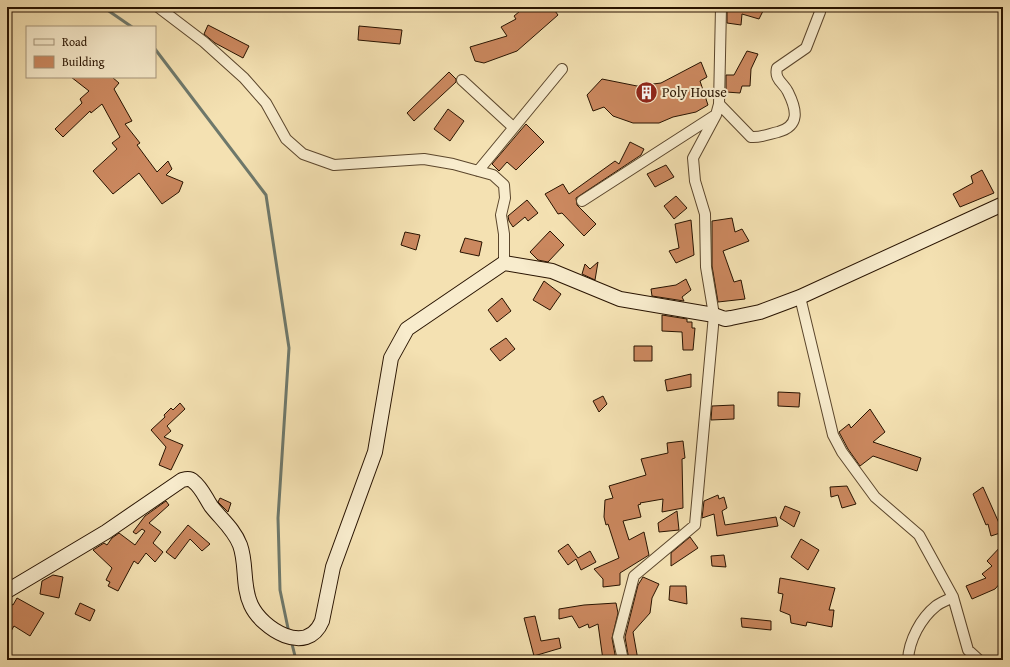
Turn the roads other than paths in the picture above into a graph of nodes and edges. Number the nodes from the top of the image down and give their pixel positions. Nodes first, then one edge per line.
1 (158, 7) edge
2 (721, 7) edge
3 (820, 12) dead end
4 (562, 69) dead end
5 (462, 80) dead end
6 (719, 104) junction
7 (716, 115) junction
8 (513, 127) junction
9 (478, 171) junction
10 (582, 201) dead end
11 (1003, 204) edge
12 (504, 263) junction
13 (800, 297) junction
14 (714, 315) junction
15 (7, 591) edge
16 (953, 597) junction
17 (623, 660) edge
18 (908, 660) edge
19 (979, 660) edge

1 - 9 street
2 - 6 street
3 - 6 street
4 - 8 street
5 - 8 street
6 - 7 street
7 - 10 street
7 - 14 street
8 - 9 street
9 - 12 street
11 - 13 street
12 - 14 street
12 - 15 street
13 - 14 street
13 - 16 street
14 - 17 street
16 - 18 street
16 - 19 street

